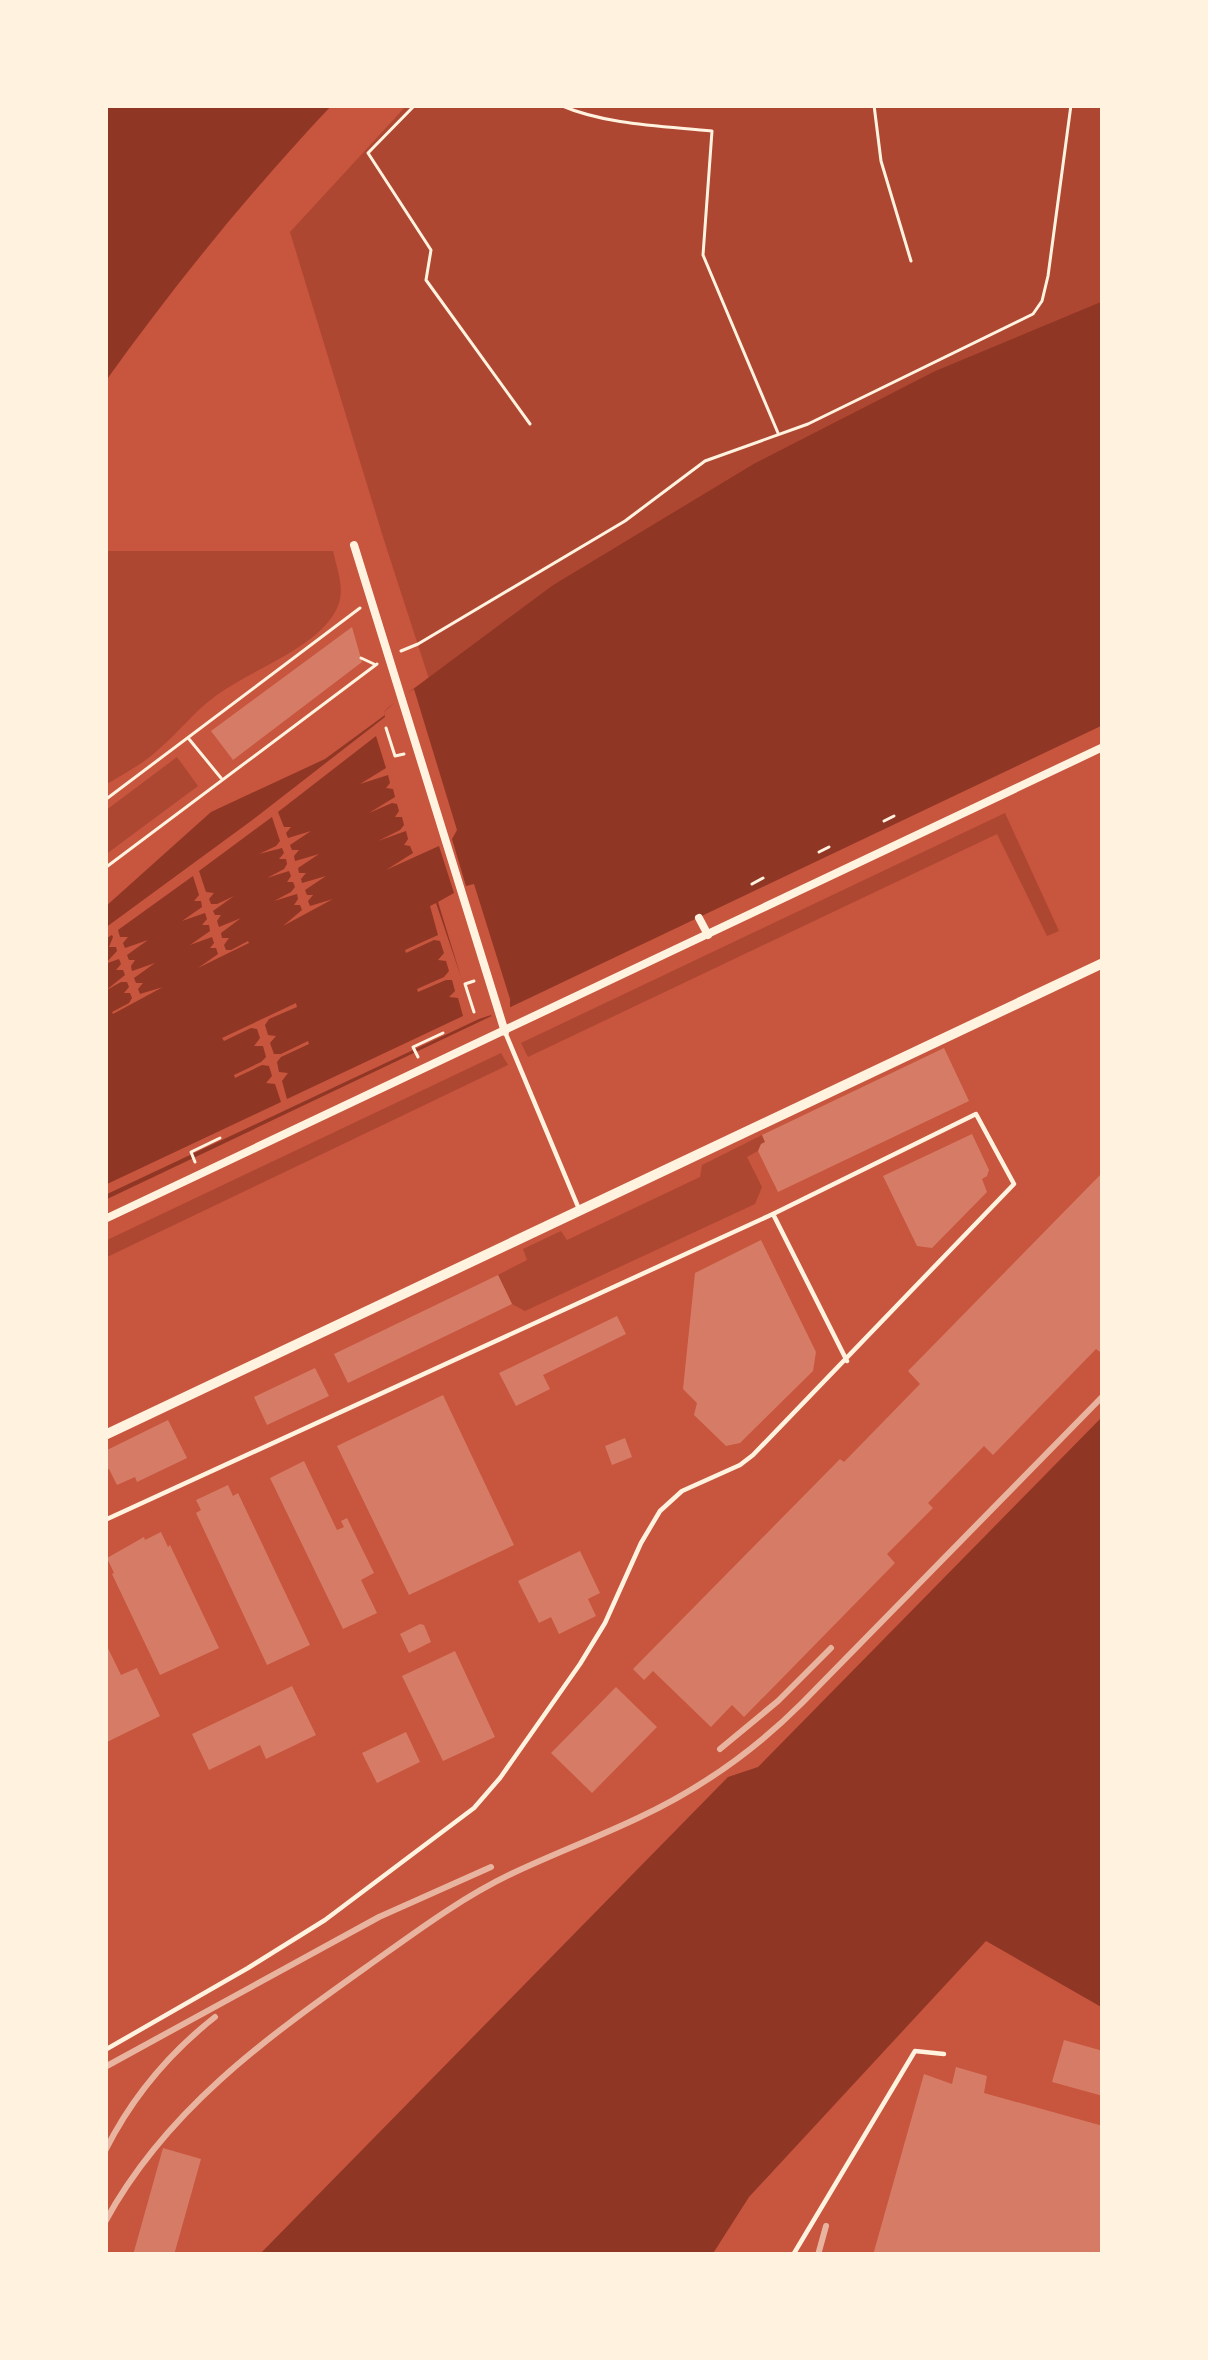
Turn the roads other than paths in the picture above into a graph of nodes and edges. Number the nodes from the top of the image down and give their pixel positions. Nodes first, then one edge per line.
1 (354, 545) dead end
2 (1103, 747) edge
3 (699, 918) dead end
4 (708, 935) junction
5 (1103, 963) edge
6 (505, 1032) junction
7 (579, 1209) junction
8 (773, 1214) junction
9 (105, 1220) edge
10 (847, 1361) junction
11 (105, 1435) edge
12 (105, 1520) edge
13 (105, 2050) edge
14 (944, 2054) dead end
15 (793, 2255) edge

1 - 6 street
2 - 4 street
3 - 4 street
4 - 6 street
5 - 7 street
6 - 7 lane
6 - 9 street
7 - 11 street
8 - 10 lane
8 - 10 lane
8 - 12 lane
10 - 13 lane
14 - 15 lane

